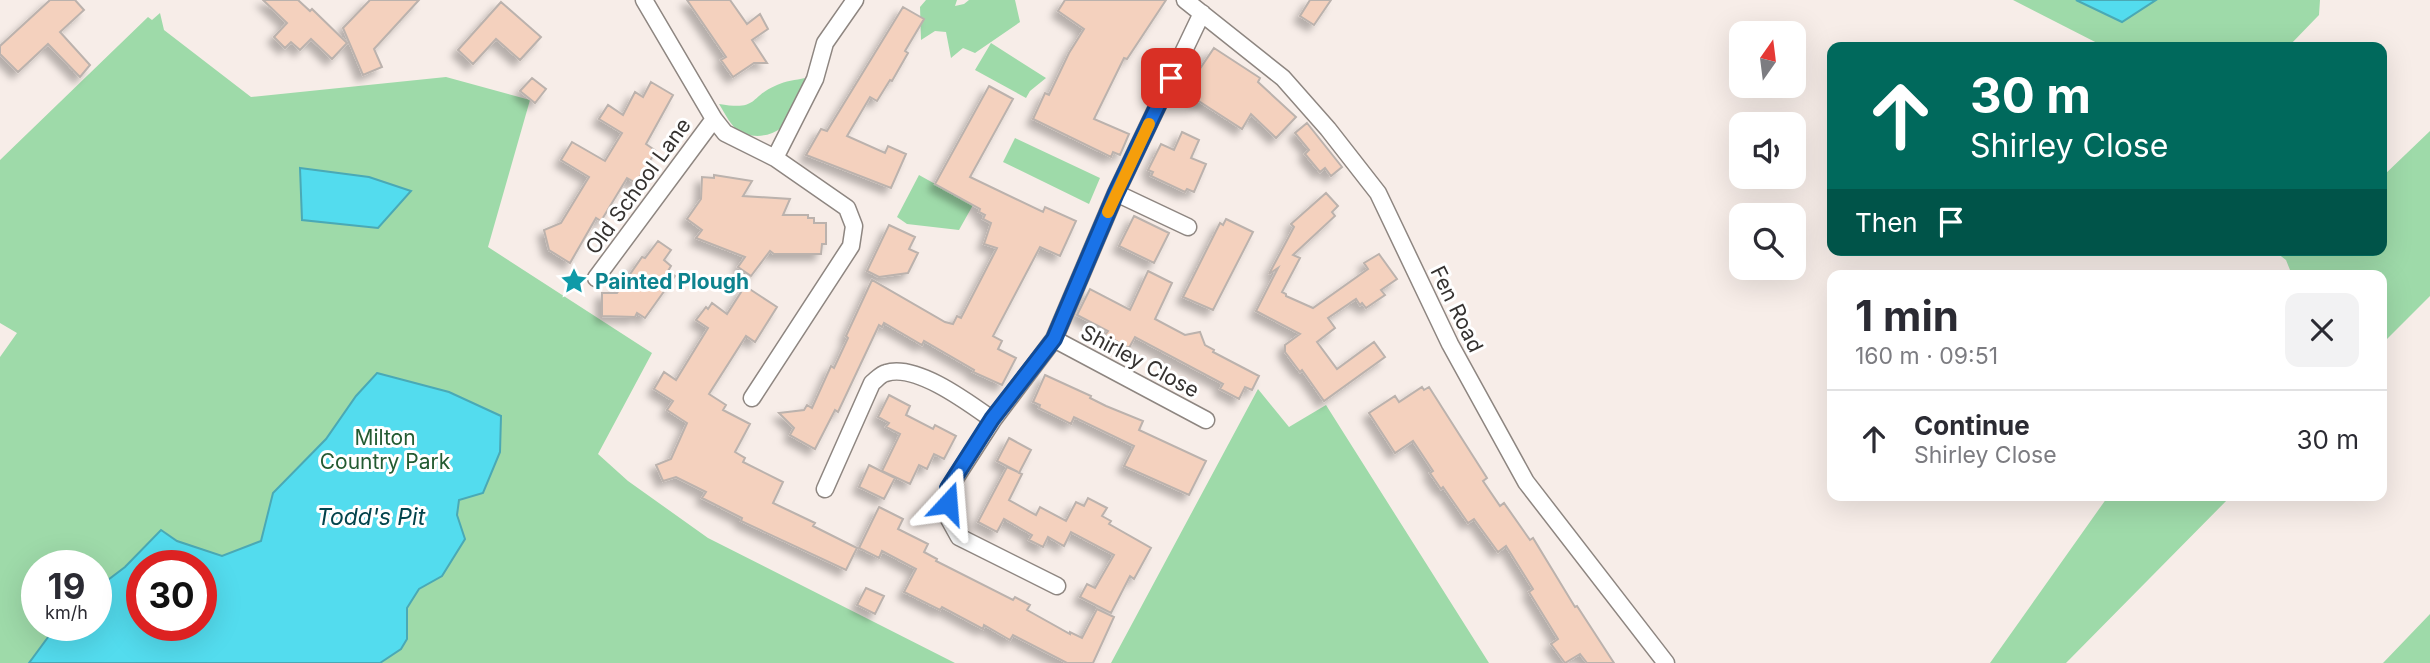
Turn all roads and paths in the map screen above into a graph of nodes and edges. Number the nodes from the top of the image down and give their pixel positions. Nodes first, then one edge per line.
1 (644, 0) edge
2 (855, 0) edge
3 (1185, 0) edge
4 (1202, 13) junction
5 (714, 119) junction
6 (775, 158) junction
7 (1116, 193) junction
8 (1188, 227) dead end
9 (596, 278) dead end
10 (1054, 339) junction
11 (752, 398) dead end
12 (992, 419) junction
13 (1206, 420) dead end
14 (825, 489) dead end
15 (1057, 586) dead end
16 (1666, 663) edge

1 - 5 street, Old School Lane
2 - 6 street
3 - 4 street, Fen Road
4 - 7 street, Shirley Close
4 - 16 street, Fen Road
5 - 6 street, Old School Lane
5 - 9 street, Old School Lane
6 - 11 street, Old School Lane
7 - 8 street
7 - 10 street, Shirley Close
10 - 12 street, Shirley Close
10 - 13 street, Shirley Close
12 - 14 street
12 - 15 street, Shirley Close

